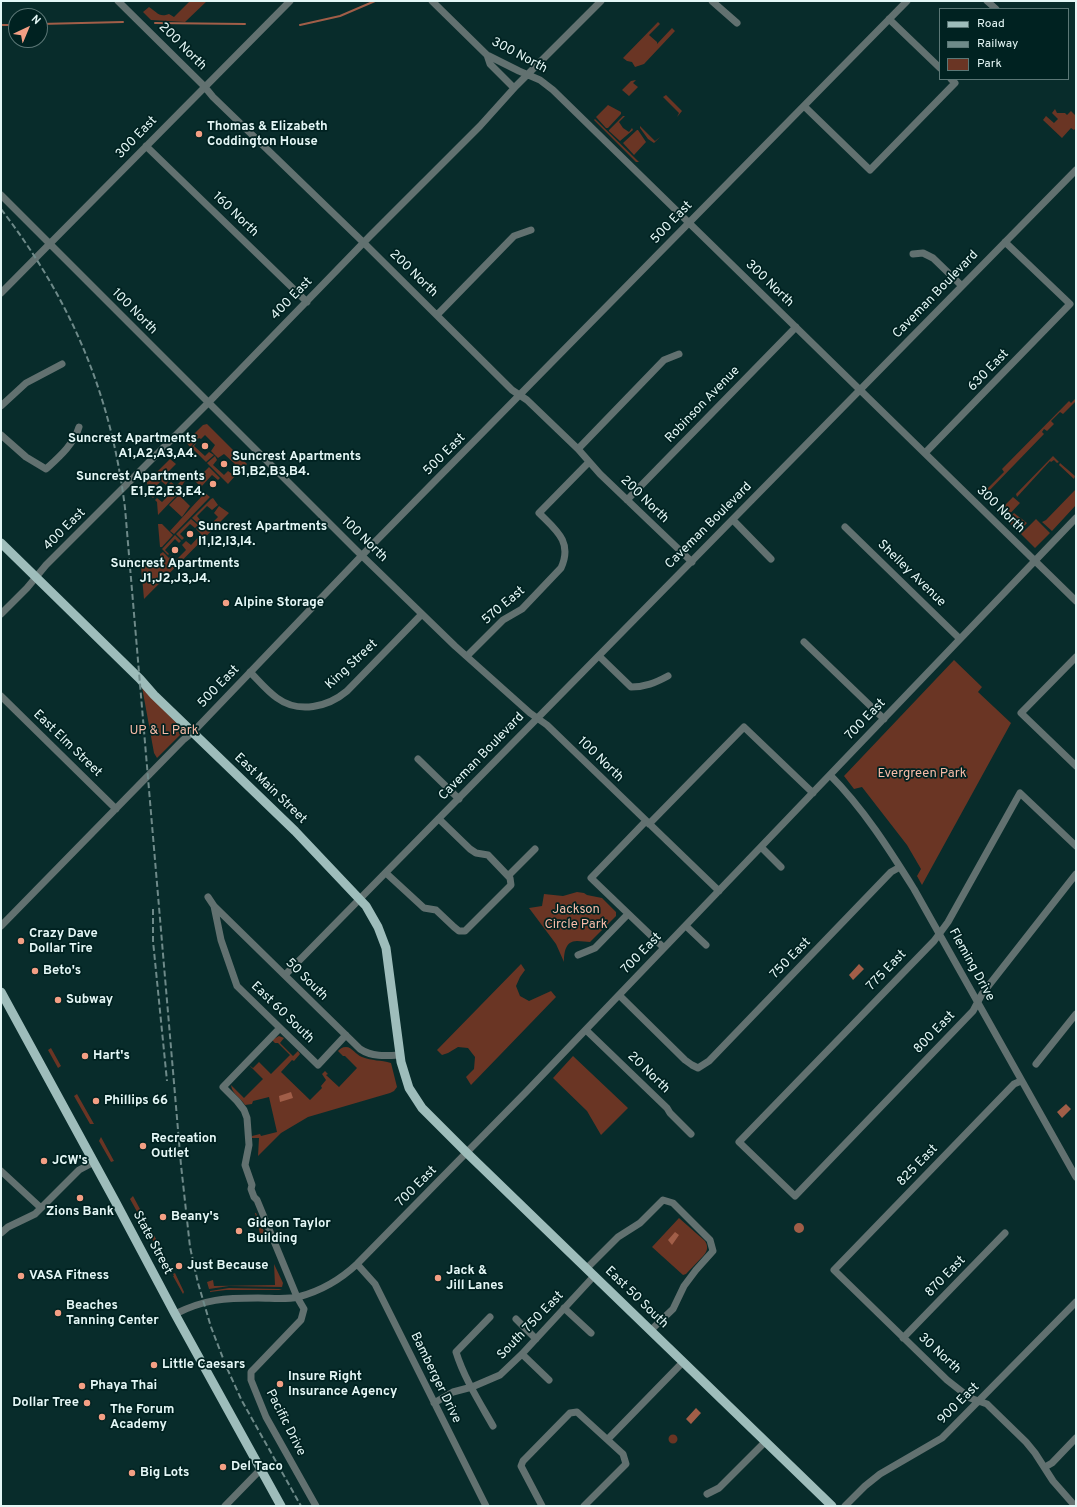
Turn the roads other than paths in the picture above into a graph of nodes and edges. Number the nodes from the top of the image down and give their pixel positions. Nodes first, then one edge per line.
1 (118, 1) edge
2 (290, 1) edge
3 (432, 1) edge
4 (601, 1) edge
5 (712, 1) edge
6 (907, 1) edge
7 (987, 1) edge
8 (995, 8) edge
9 (889, 19) junction
10 (737, 23) dead end
11 (487, 55) junction
12 (939, 67) edge
13 (527, 75) junction
14 (953, 81) edge
15 (204, 86) junction
16 (514, 88) junction
17 (804, 106) junction
18 (146, 146) junction
19 (1076, 170) edge
20 (1, 195) edge
21 (689, 223) junction
22 (531, 230) dead end
23 (1005, 242) junction
24 (364, 243) junction
25 (49, 244) junction
26 (913, 254) dead end
27 (962, 286) junction
28 (1, 293) edge
29 (306, 302) junction
30 (437, 315) junction
31 (796, 327) junction
32 (679, 354) dead end
33 (62, 364) dead end
34 (860, 390) junction
35 (520, 396) junction
36 (208, 403) junction
37 (1, 406) edge
38 (79, 427) dead end
39 (1, 435) edge
40 (578, 449) junction
41 (925, 453) junction
42 (589, 462) junction
43 (628, 500) junction
44 (1076, 518) edge
45 (733, 520) junction
46 (845, 527) dead end
47 (1, 543) edge
48 (363, 555) junction
49 (771, 559) dead end
50 (1035, 561) junction
51 (692, 562) junction
52 (36, 577) junction
53 (1076, 601) edge
54 (1, 614) edge
55 (422, 614) junction
56 (960, 639) junction
57 (804, 642) dead end
58 (467, 656) junction
59 (599, 656) junction
60 (1076, 657) edge
61 (250, 672) junction
62 (668, 676) dead end
63 (1, 696) edge
64 (537, 718) junction
65 (884, 719) junction
66 (193, 732) junction
67 (418, 759) dead end
68 (1076, 766) edge
69 (830, 775) junction
70 (813, 793) junction
71 (459, 799) junction
72 (116, 809) junction
73 (439, 819) junction
74 (648, 823) junction
75 (1076, 846) edge
76 (761, 847) junction
77 (535, 849) dead end
78 (781, 867) dead end
79 (900, 867) junction
80 (386, 873) junction
81 (1076, 874) edge
82 (509, 877) junction
83 (719, 891) junction
84 (208, 897) dead end
85 (360, 899) junction
86 (214, 906) junction
87 (628, 914) junction
88 (1, 926) edge
89 (686, 926) junction
90 (939, 934) junction
91 (706, 945) dead end
92 (664, 948) junction
93 (578, 956) dead end
94 (285, 975) junction
95 (1, 992) edge
96 (619, 995) junction
97 (978, 1002) junction
98 (1076, 1014) edge
99 (280, 1028) junction
100 (586, 1030) junction
101 (346, 1035) junction
102 (400, 1055) junction
103 (1036, 1064) dead end
104 (1021, 1081) junction
105 (422, 1108) joint
106 (691, 1134) dead end
107 (467, 1153) junction
108 (94, 1162) junction
109 (1, 1171) edge
110 (1076, 1177) edge
111 (795, 1196) joint
112 (41, 1208) junction
113 (1, 1233) edge
114 (1005, 1233) dead end
115 (357, 1264) junction
116 (587, 1268) junction
117 (834, 1270) joint
118 (594, 1276) junction
119 (297, 1297) junction
120 (1076, 1302) edge
121 (564, 1308) junction
122 (175, 1314) junction
123 (490, 1317) dead end
124 (516, 1319) dead end
125 (651, 1330) junction
126 (591, 1333) dead end
127 (903, 1338) junction
128 (536, 1339) junction
129 (522, 1354) junction
130 (683, 1362) junction
131 (549, 1380) dead end
132 (472, 1387) junction
133 (979, 1401) junction
134 (434, 1403) junction
135 (493, 1426) dead end
136 (1076, 1438) edge
137 (608, 1439) junction
138 (765, 1442) junction
139 (1044, 1467) junction
140 (261, 1469) junction
141 (707, 1494) dead end
142 (224, 1506) edge
143 (281, 1506) edge
144 (316, 1506) edge
145 (486, 1506) edge
146 (542, 1506) edge
147 (584, 1506) edge
148 (832, 1506) edge
149 (845, 1506) edge
150 (1074, 1506) edge

1 - 15 street, 200 North
2 - 15 street, 300 East
3 - 11 street, 300 North
4 - 13 street, 400 East
5 - 10 street
6 - 9 street, 500 East
7 - 8 street
9 - 12 street
9 - 17 street, 500 East
11 - 13 street, 300 North
11 - 16 street
13 - 16 street, 400 East
13 - 21 street, 300 North
14 - 17 street
15 - 18 street, 300 East
15 - 24 street, 200 North
16 - 24 street, 400 East
17 - 21 street, 500 East
18 - 25 street, 300 East
18 - 29 street, 160 North
19 - 23 street, Caveman Boulevard
20 - 25 street, 100 North
21 - 31 street, 300 North
21 - 35 street, 500 East
22 - 30 street
23 - 27 street, Caveman Boulevard
23 - 41 street, 630 East
24 - 29 street, 400 East
24 - 30 street, 200 North
25 - 28 street, 300 East
25 - 36 street, 100 North
26 - 27 street
27 - 34 street, Caveman Boulevard
29 - 36 street, 400 East
30 - 35 street, 200 North
31 - 34 street, 300 North
31 - 43 street, Robinson Avenue
32 - 40 street
33 - 37 street
34 - 41 street, 300 North
34 - 45 street, Caveman Boulevard
35 - 40 street, 200 North
35 - 48 street, 500 East
36 - 48 street, 100 North
36 - 52 street, 400 East
38 - 39 street
40 - 42 street, 200 North
41 - 50 street, 300 North
42 - 43 street, 200 North
42 - 58 street, 570 East
43 - 51 street, 200 North
44 - 50 street, 700 East
45 - 49 street
45 - 51 street, Caveman Boulevard
46 - 56 street, Shelley Avenue
47 - 52 main road, East Main Street
48 - 55 street, 100 North
48 - 61 street, 500 East
50 - 53 street, 300 North
50 - 56 street, 700 East
51 - 59 street, Caveman Boulevard
52 - 54 street, 400 East
52 - 66 main road, East Main Street
55 - 58 street, 100 North
55 - 61 street, King Street
56 - 65 street, 700 East
57 - 65 street
58 - 64 street, 100 North
59 - 62 street
59 - 64 street, Caveman Boulevard
60 - 68 street
61 - 66 street, 500 East
63 - 72 street, East Elm Street
64 - 71 street, Caveman Boulevard
64 - 74 street, 100 North
65 - 69 street, 700 East
66 - 72 street, 500 East
66 - 85 main road, East Main Street
67 - 71 street
69 - 70 street, 700 East
69 - 79 street, Fleming Drive
70 - 74 street
70 - 76 street, 700 East
71 - 73 street, Caveman Boulevard
72 - 88 street, 500 East
73 - 80 street, Caveman Boulevard
73 - 82 street
74 - 83 street, 100 North
74 - 87 street
75 - 90 street, 775 East
76 - 78 street
76 - 83 street, 700 East
77 - 82 street
79 - 90 street, Fleming Drive
79 - 96 street, 750 East
80 - 82 street
80 - 85 street, Caveman Boulevard
81 - 97 street, 800 East
83 - 89 street, 700 East
84 - 86 street, 50 South
85 - 94 street, Caveman Boulevard
85 - 102 main road, East Main Street
86 - 94 street, 50 South
86 - 99 street, East 60 South
87 - 92 street
87 - 93 street
89 - 91 street
89 - 92 street, 700 East
90 - 97 street, Fleming Drive
90 - 111 street, 775 East
92 - 96 street, 700 East
94 - 101 street, 50 South
95 - 108 main road, State Street
96 - 100 street, 700 East
97 - 104 street, Fleming Drive
97 - 111 street, 800 East
98 - 103 street
99 - 101 street, East 60 South
99 - 119 street, Pacific Drive
100 - 106 street, 20 North
100 - 107 street, 700 East
101 - 102 street, 50 South
102 - 105 main road, East Main Street
104 - 110 street, Fleming Drive
104 - 117 street, 825 East
105 - 107 main road, East 50 South
107 - 115 street, 700 East
107 - 116 main road, East 50 South
108 - 112 street
108 - 122 main road, State Street
109 - 112 street
112 - 113 street
114 - 127 street, 870 East
115 - 119 street, 700 East
115 - 134 street, Bamberger Drive
116 - 118 main road, East 50 South
116 - 125 street
117 - 127 street, 30 North
118 - 121 street, South 750 East
118 - 125 main road, East 50 South
119 - 122 street, 700 East
119 - 144 street, Pacific Drive
120 - 133 street, 900 East
121 - 126 street
121 - 128 street, South 750 East
122 - 140 main road, State Street
123 - 132 street
124 - 128 street
125 - 130 main road, East 50 South
127 - 133 street, 30 North
128 - 129 street, South 750 East
129 - 131 street
129 - 132 street, South 750 East
130 - 137 street
130 - 138 main road, East 50 South
132 - 134 street, South 750 East
132 - 135 street
133 - 139 street, 30 North
133 - 149 street, 900 East
134 - 145 street, Bamberger Drive
136 - 139 street
137 - 146 street
137 - 147 street
138 - 141 street
138 - 148 main road, East 50 South
139 - 150 street, 30 North
140 - 142 street
140 - 143 main road, State Street

